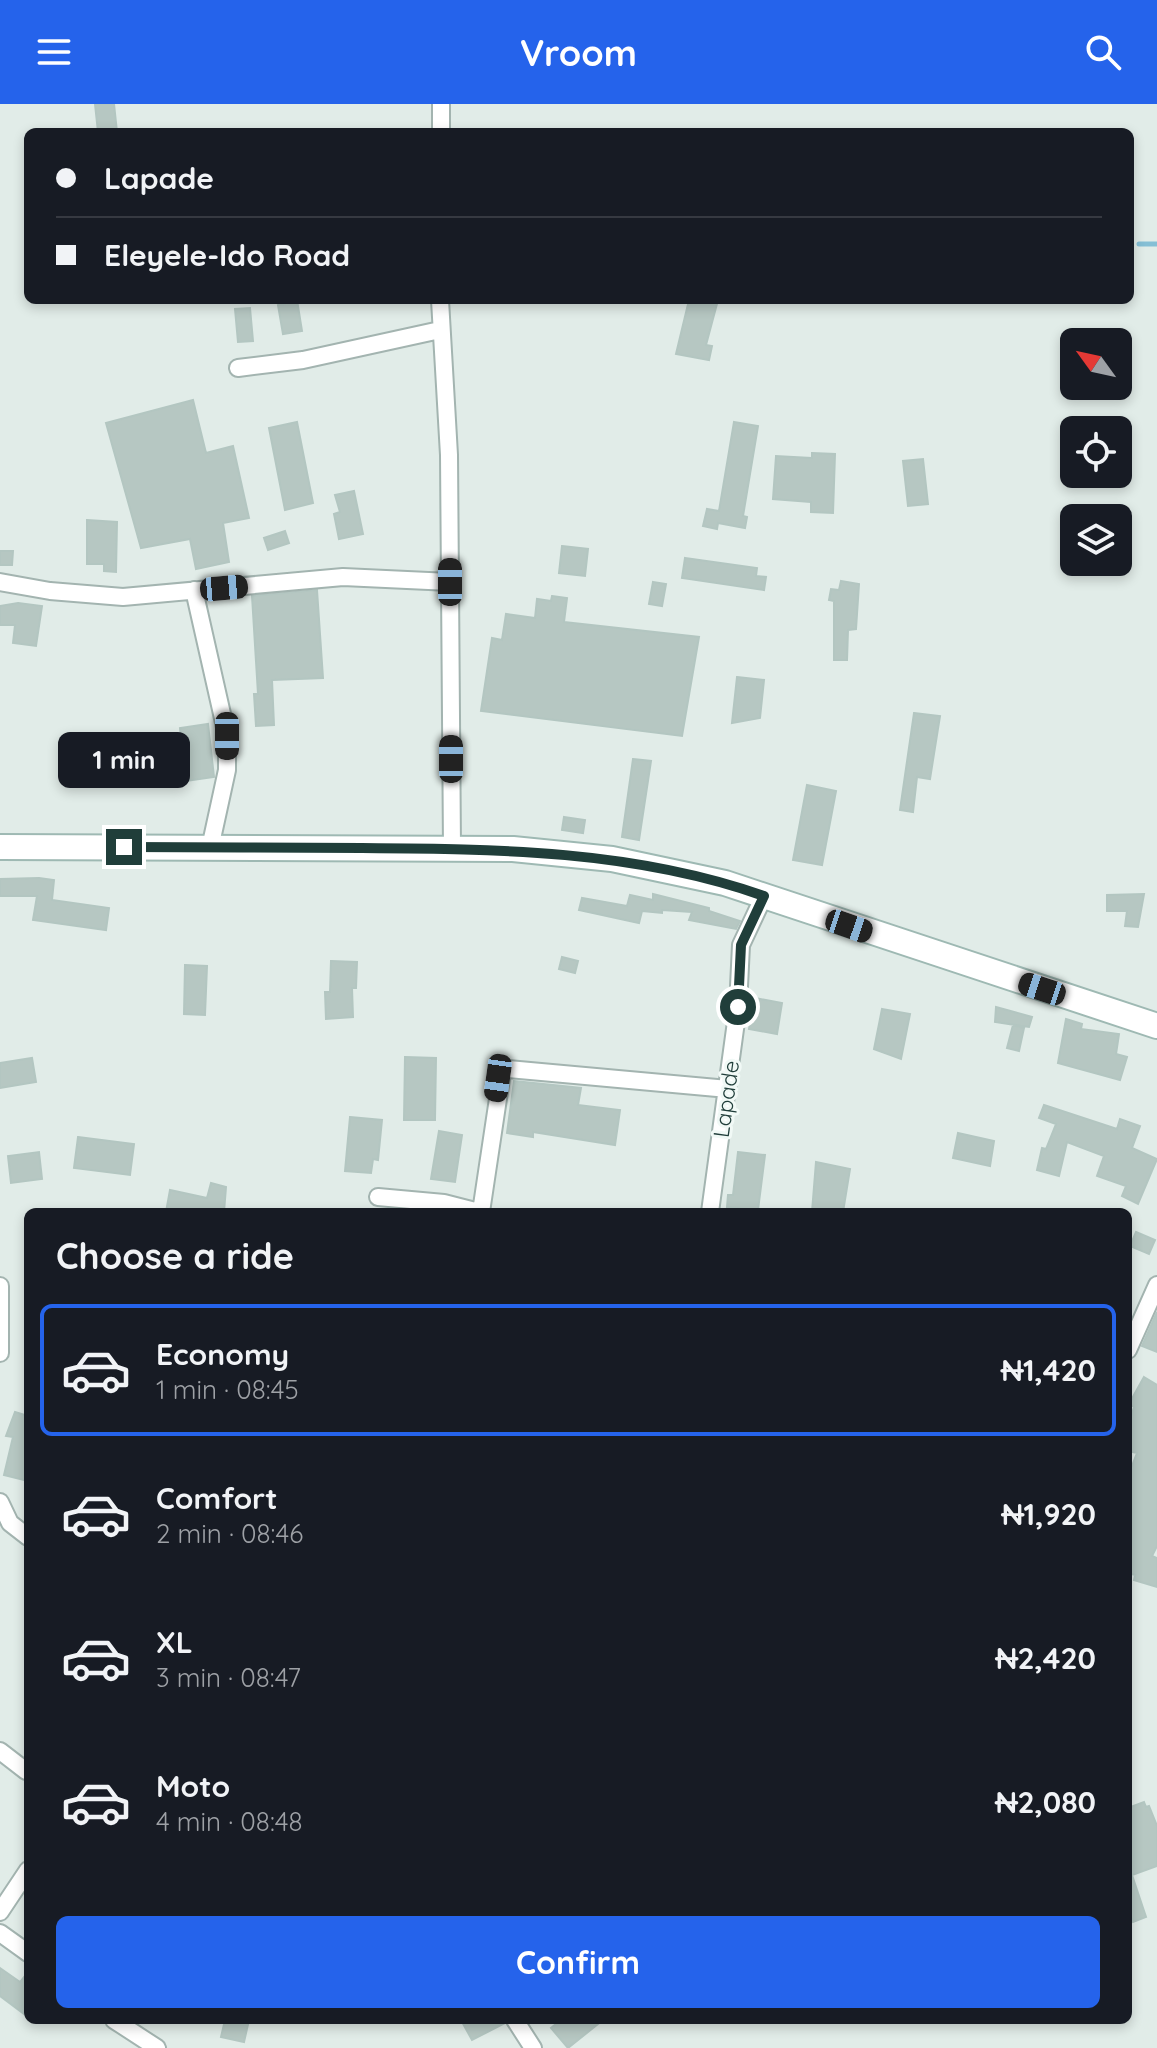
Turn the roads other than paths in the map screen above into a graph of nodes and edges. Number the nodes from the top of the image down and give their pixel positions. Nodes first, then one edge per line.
1 (441, 104) edge
2 (441, 128) edge
3 (440, 304) edge
4 (440, 330) junction
5 (238, 368) dead end
6 (0, 582) edge
7 (450, 582) junction
8 (194, 590) junction
9 (0, 847) edge
10 (210, 848) junction
11 (452, 848) junction
12 (764, 896) junction
13 (1157, 1026) edge
14 (728, 1089) junction
15 (378, 1197) dead end
16 (464, 1208) edge
17 (481, 1208) edge
18 (711, 1208) edge
19 (1157, 1285) edge
20 (0, 1286) edge
21 (1132, 1341) edge
22 (0, 1353) edge
23 (0, 1502) edge
24 (24, 1534) edge
25 (0, 1751) edge
26 (24, 1769) edge
27 (24, 1876) edge
28 (0, 1912) edge
29 (0, 1933) edge
30 (24, 1950) edge
31 (120, 2024) edge
32 (518, 2024) edge
33 (157, 2048) edge
34 (533, 2048) edge

1 - 2 street
3 - 4 street
4 - 5 street
4 - 7 street
6 - 8 street
7 - 8 street
7 - 11 street
8 - 10 street
9 - 10 main road
10 - 11 main road
11 - 12 main road
12 - 13 main road
12 - 14 street, Lapade
14 - 17 street
14 - 18 street, Lapade
15 - 16 street
19 - 21 street
20 - 22 street
23 - 24 street
25 - 26 street
27 - 28 street
29 - 30 street
31 - 33 street
32 - 34 street

